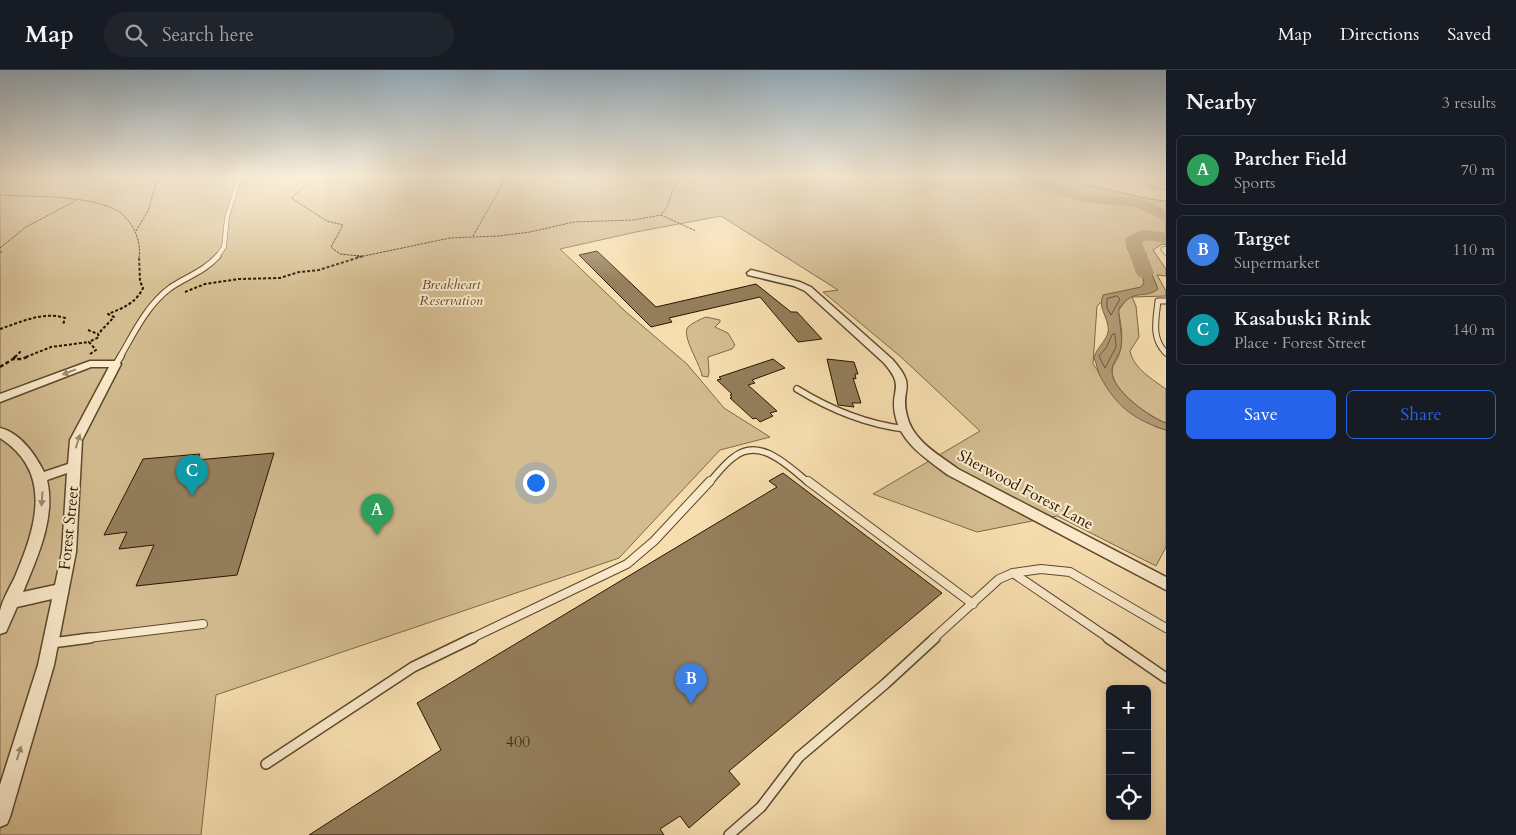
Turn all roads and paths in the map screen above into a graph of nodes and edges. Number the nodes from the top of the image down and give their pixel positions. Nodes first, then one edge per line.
1 (52, 212) edge
2 (118, 212) edge
3 (148, 212) edge
4 (228, 212) edge
5 (313, 212) edge
6 (487, 212) edge
7 (663, 212) edge
8 (661, 215) junction
9 (136, 231) junction
10 (696, 231) dead end
11 (472, 237) junction
12 (1166, 248) edge
13 (1, 249) edge
14 (1166, 253) edge
15 (362, 256) junction
16 (751, 273) dead end
17 (163, 295) junction
18 (1166, 301) edge
19 (63, 325) dead end
20 (0, 329) edge
21 (88, 330) dead end
22 (98, 334) junction
23 (89, 342) junction
24 (22, 350) dead end
25 (1166, 354) edge
26 (85, 357) dead end
27 (13, 359) junction
28 (116, 364) junction
29 (0, 367) edge
30 (797, 388) dead end
31 (0, 398) edge
32 (905, 429) junction
33 (0, 432) edge
34 (73, 467) junction
35 (39, 478) junction
36 (1013, 573) junction
37 (1166, 584) edge
38 (60, 590) junction
39 (11, 602) junction
40 (973, 604) junction
41 (203, 624) dead end
42 (0, 627) edge
43 (1166, 628) edge
44 (50, 643) junction
45 (1166, 678) edge
46 (266, 764) dead end
47 (0, 817) edge
48 (729, 835) edge

1 - 13 path
2 - 9 path
3 - 9 path
4 - 17 lane
5 - 15 path
6 - 11 path
7 - 8 path
8 - 10 path
8 - 11 path
9 - 22 path
11 - 15 path
12 - 14 lane
15 - 17 path
16 - 32 street
17 - 28 lane
18 - 25 lane
19 - 20 path
21 - 22 path
22 - 23 path
23 - 26 path
23 - 27 path
24 - 27 path
27 - 29 path
28 -> 31 street
34 -> 28 street, Forest Street
30 - 32 lane
32 - 37 street, Sherwood Forest Lane
33 - 35 street, Forest Street
34 - 35 street, Forest Street
34 - 38 street, Forest Street
35 -> 39 street, Forest Street
36 - 40 lane
36 - 43 lane
36 - 45 lane
38 - 39 street, Forest Street
38 - 44 street, Forest Street
39 - 42 street, Forest Street
40 - 46 lane
40 - 48 lane
41 - 44 lane
47 -> 44 street, Forest Street

